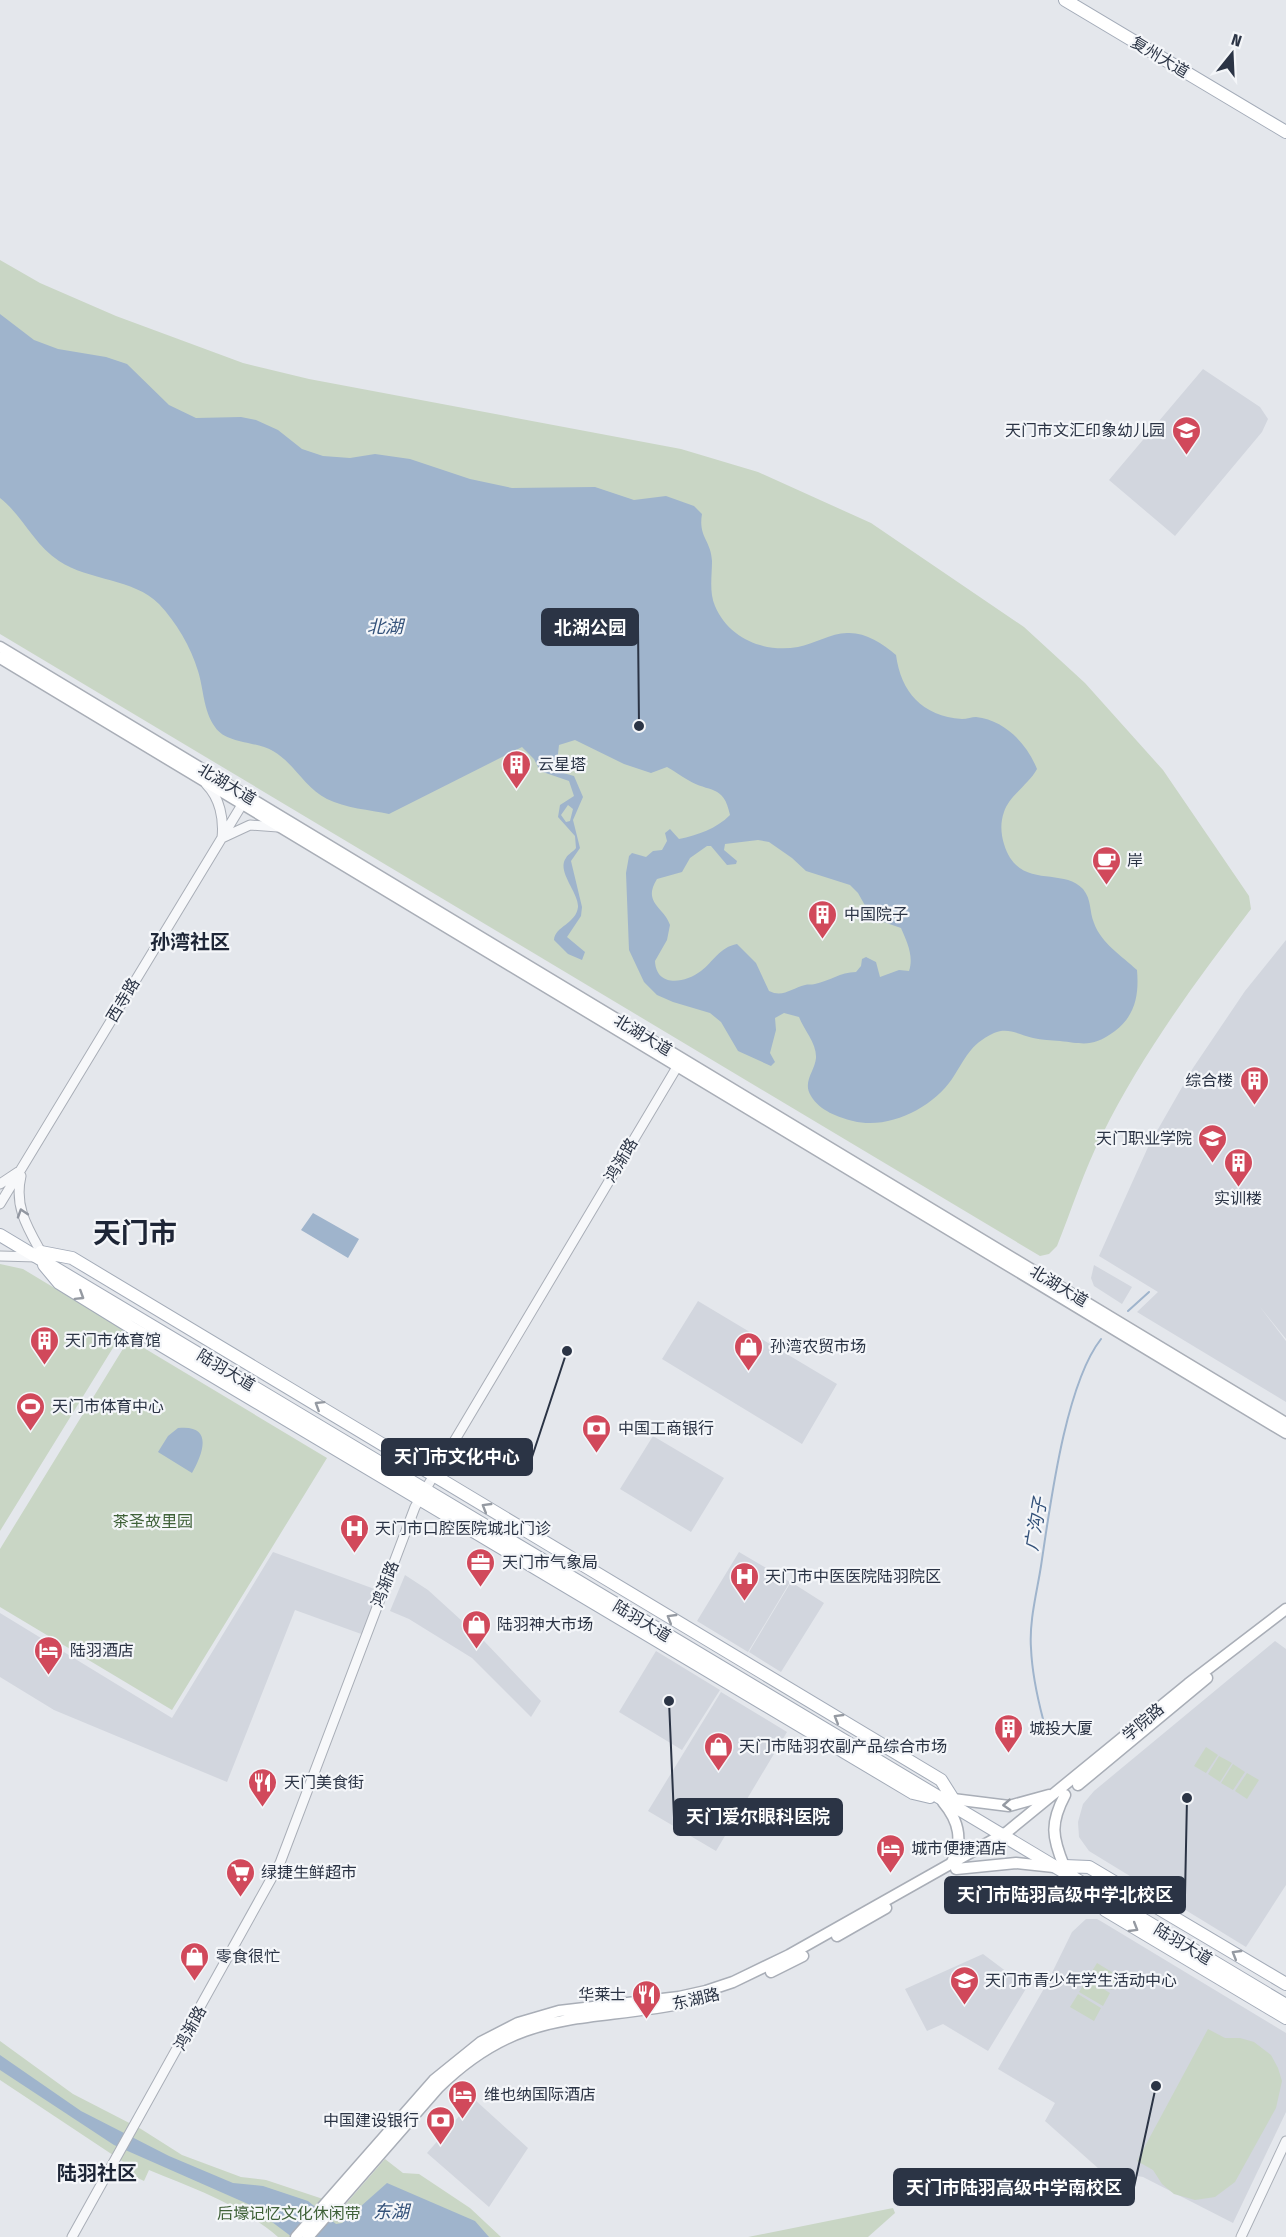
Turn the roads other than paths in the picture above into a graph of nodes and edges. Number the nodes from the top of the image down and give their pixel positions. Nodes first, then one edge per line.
1 (1065, 0) edge
2 (1079, 0) edge
3 (1286, 123) edge
4 (1286, 132) edge
5 (0, 647) edge
6 (0, 658) edge
7 (202, 780) junction
8 (244, 800) junction
9 (281, 828) junction
10 (222, 838) junction
11 (680, 1063) junction
12 (22, 1169) junction
13 (0, 1184) edge
14 (0, 1204) edge
15 (0, 1228) edge
16 (0, 1235) edge
17 (39, 1255) junction
18 (0, 1256) edge
19 (152, 1319) junction
20 (188, 1327) junction
21 (212, 1362) junction
22 (223, 1382) junction
23 (1286, 1424) edge
24 (1286, 1433) edge
25 (426, 1488) junction
26 (1286, 1609) edge
27 (1286, 1617) edge
28 (1062, 1793) junction
29 (947, 1799) junction
30 (1007, 1836) junction
31 (953, 1866) junction
32 (1059, 1866) junction
33 (1092, 1889) junction
34 (1286, 1984) edge
35 (1286, 1997) edge
36 (1286, 2005) edge
37 (1286, 2018) edge
38 (1286, 2141) edge
39 (383, 2144) junction
40 (72, 2237) edge
41 (296, 2237) edge
42 (308, 2237) edge
43 (1241, 2237) edge

1 - 4 main road, 复州大道
2 - 3 main road, 复州大道
5 - 8 main road, 北湖大道
6 - 7 main road, 北湖大道
7 - 8 main road, 北湖大道
7 - 10 street
8 - 9 main road, 北湖大道
8 - 10 street, 西寺路
8 - 11 main road, 北湖大道
9 - 10 street
9 - 11 main road, 北湖大道
10 - 12 street, 西寺路
11 - 23 main road, 北湖大道
11 - 24 main road, 北湖大道
11 - 25 street, 鸿渐路
12 - 13 street
12 - 14 street, 西寺路
17 -> 12 street
15 - 17 main road, 陆羽大道
16 - 17 main road, 陆羽大道
17 - 18 street
17 - 19 main road, 陆羽大道
17 - 20 main road
17 - 21 main road, 陆羽大道
17 -> 22 main road
19 - 20 main road
19 - 25 main road, 陆羽大道
25 -> 20 main road
21 - 22 main road
21 - 25 main road, 陆羽大道
22 - 25 main road
25 - 29 main road
29 -> 25 main road
25 - 40 street, 鸿渐路
26 - 28 main road, 学院路
27 - 28 main road, 学院路
28 -> 29 main road
28 - 30 main road, 学院路
28 - 32 main road
29 - 30 main road, 陆羽大道
29 - 31 main road
30 - 31 main road, 东湖路
30 - 32 main road, 陆羽大道
31 - 32 main road
31 - 39 main road, 东湖路
32 - 33 main road, 陆羽大道
34 -> 32 main road
32 - 35 main road, 陆羽大道
33 - 36 main road, 陆羽大道
33 -> 37 main road
38 - 43 street
39 - 41 main road
39 - 42 main road

